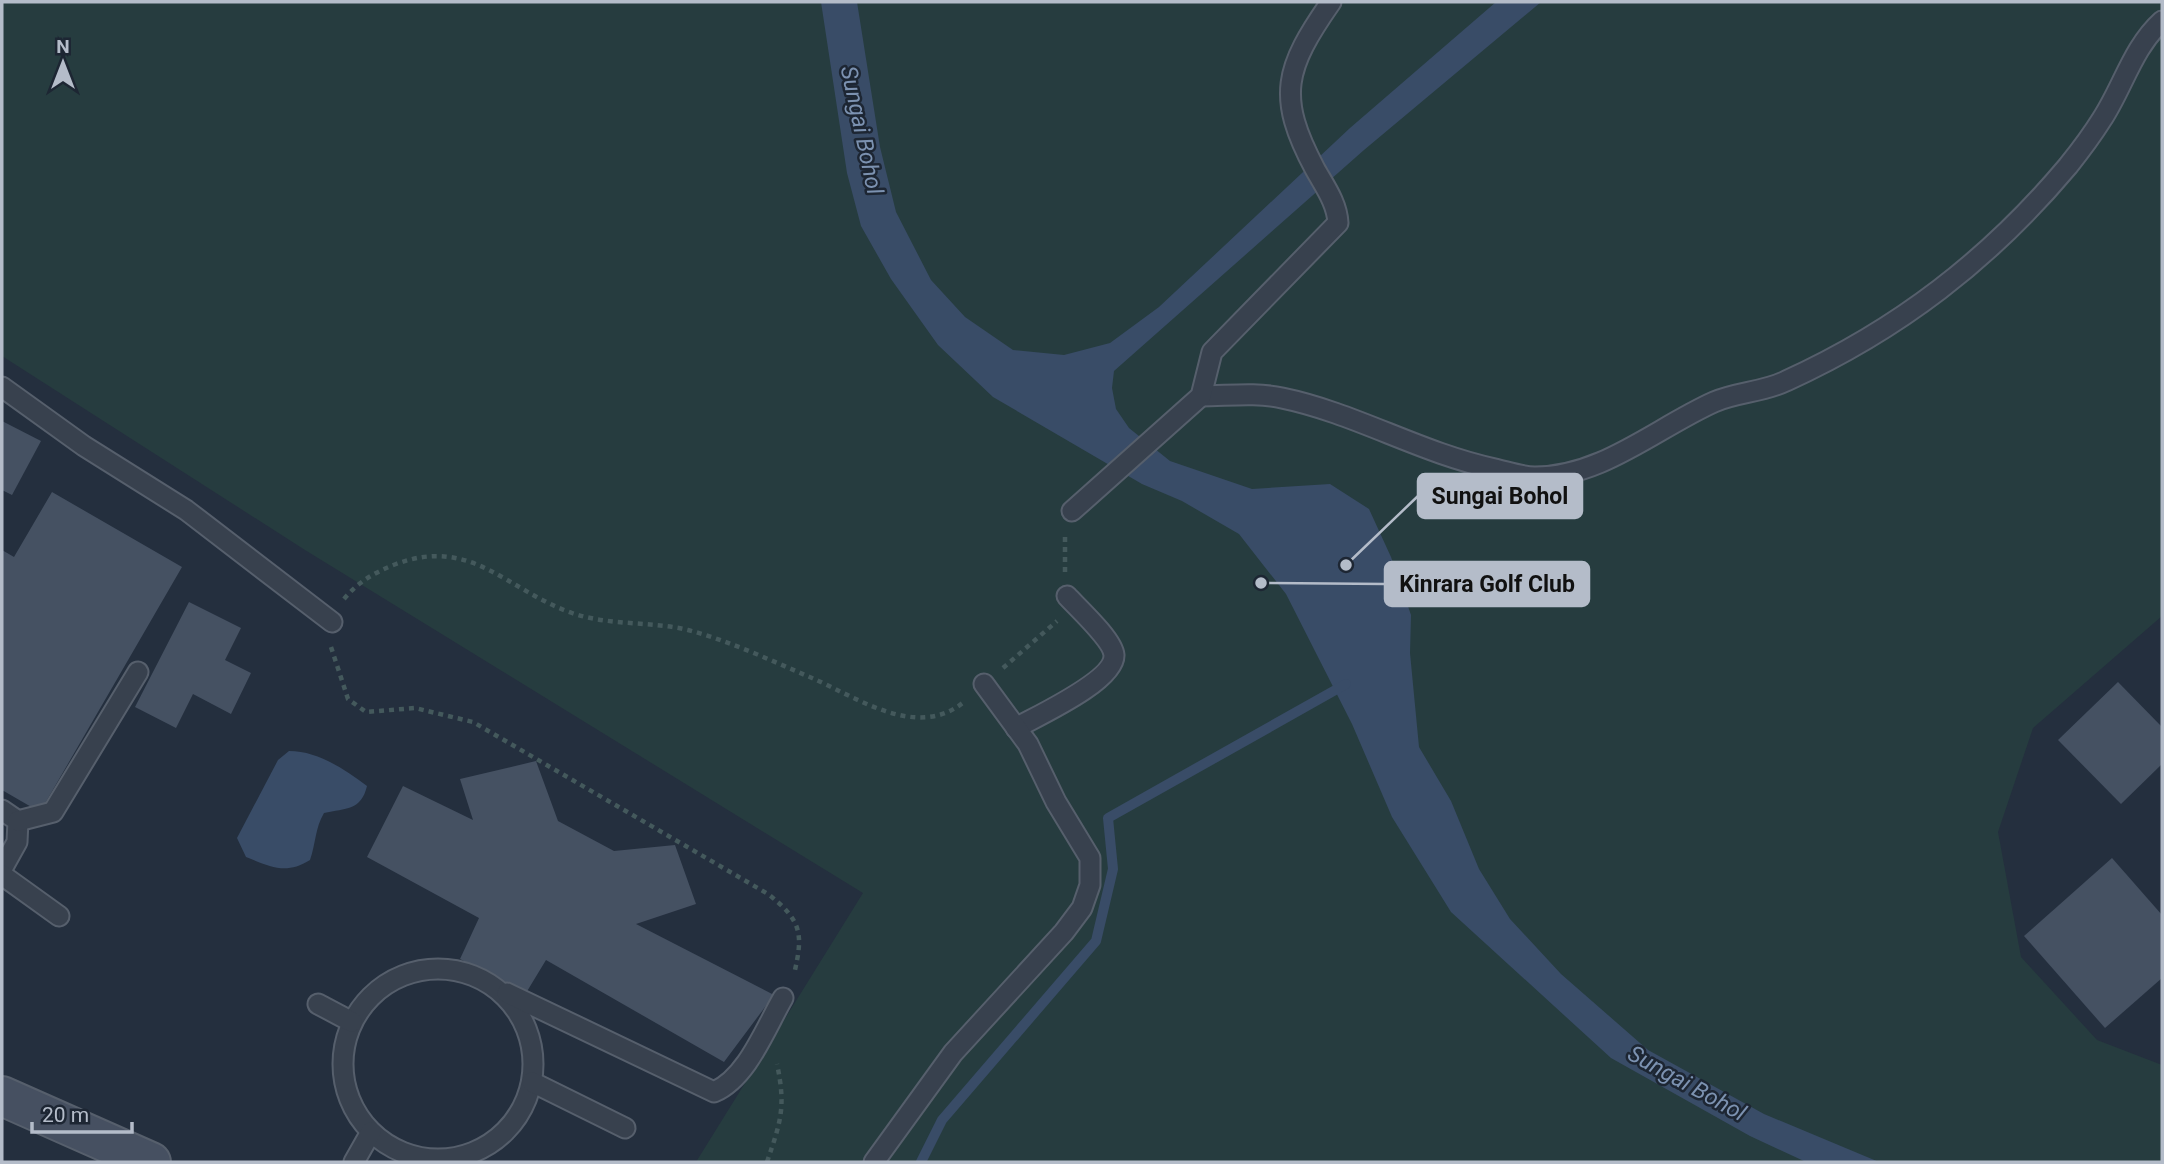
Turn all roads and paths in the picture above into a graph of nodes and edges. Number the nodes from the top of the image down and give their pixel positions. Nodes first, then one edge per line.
1 (1331, 2) edge
2 (2162, 21) edge
3 (2, 387) edge
4 (1201, 396) junction
5 (1072, 511) joint
6 (1067, 596) junction
7 (332, 622) junction
8 (138, 672) dead end
9 (984, 684) junction
10 (1016, 728) junction
11 (2, 810) edge
12 (18, 821) junction
13 (2, 869) edge
14 (2, 875) edge
15 (58, 916) dead end
16 (493, 986) junction
17 (783, 998) joint
18 (318, 1004) dead end
19 (352, 1022) junction
20 (776, 1053) dead end
21 (532, 1083) junction
22 (2, 1096) edge
23 (625, 1129) dead end
24 (371, 1132) junction
25 (408, 1159) edge
26 (151, 1162) edge
27 (354, 1162) edge
28 (767, 1162) edge
29 (873, 1162) edge

1 - 4 lane
2 - 4 lane
3 - 7 lane
4 - 5 lane
5 - 6 path
6 - 9 path
6 - 10 lane
7 - 9 path
7 - 17 path
8 - 12 lane
9 - 10 lane
10 - 29 lane
11 - 12 lane
12 - 13 lane
14 - 15 lane
16 - 17 lane
16 - 19 lane
16 - 21 lane
18 - 19 lane
19 - 24 lane
20 - 28 path
21 - 23 lane
21 - 25 lane
22 - 26 main road
24 - 25 lane
24 - 27 lane

